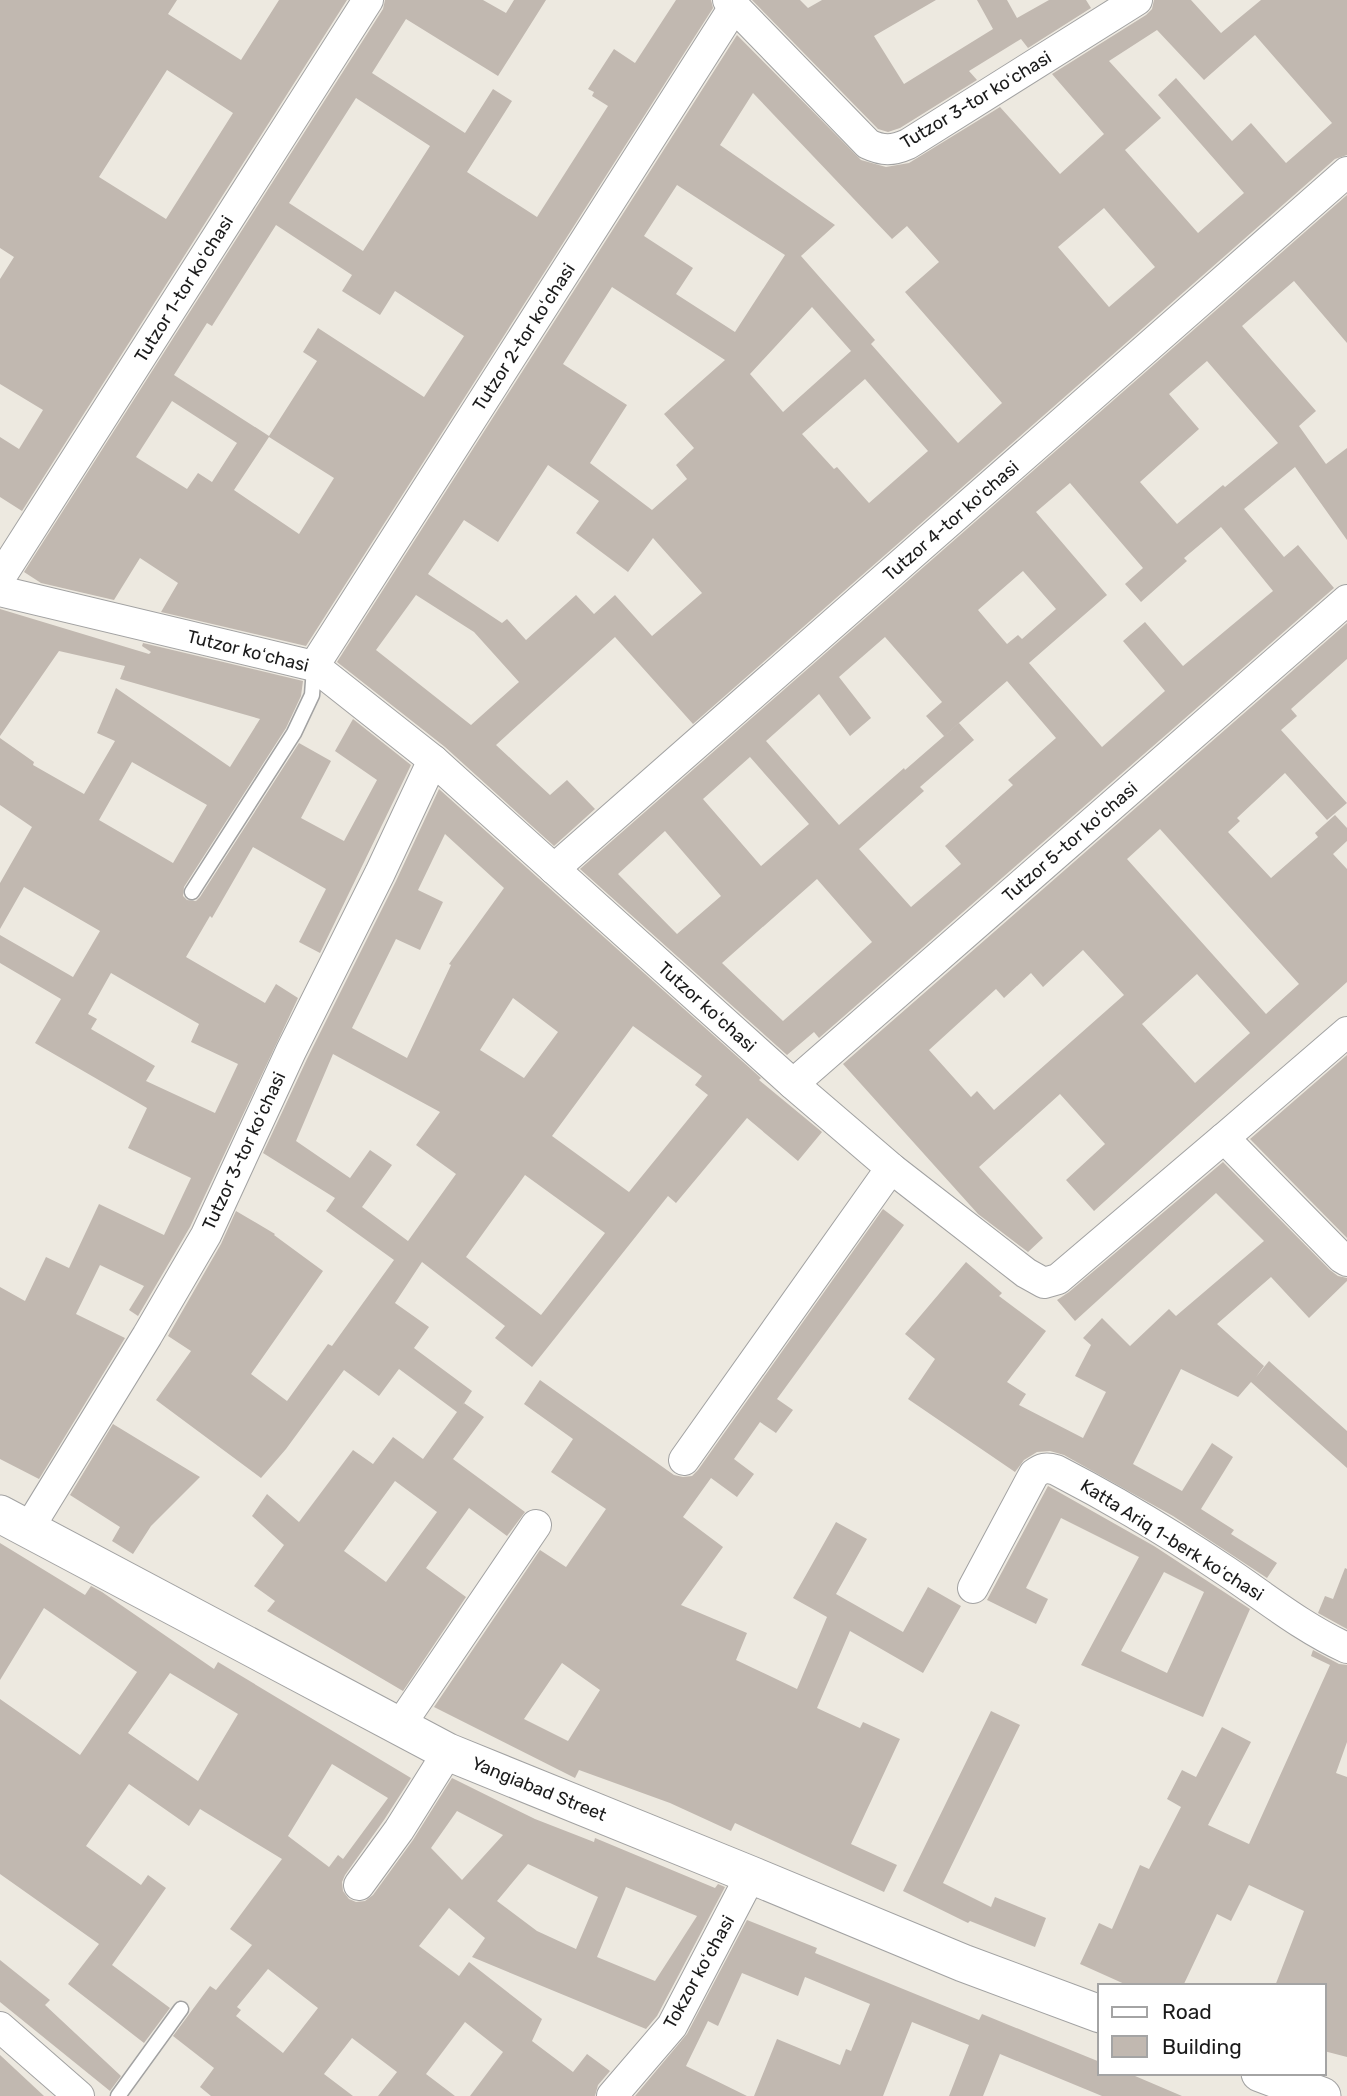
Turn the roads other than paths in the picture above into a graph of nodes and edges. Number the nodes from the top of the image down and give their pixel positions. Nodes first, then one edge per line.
1 (368, 0) edge
2 (1137, 0) edge
3 (731, 3) edge
4 (1347, 172) edge
5 (0, 578) edge
6 (0, 591) edge
7 (1347, 600) edge
8 (314, 666) junction
9 (433, 760) junction
10 (554, 869) junction
11 (192, 892) dead end
12 (1347, 1031) edge
13 (793, 1084) junction
14 (1224, 1138) junction
15 (891, 1168) junction
16 (1347, 1261) edge
17 (684, 1460) dead end
18 (15, 1521) edge
19 (536, 1525) dead end
20 (973, 1588) dead end
21 (1347, 1648) edge
22 (399, 1727) junction
23 (448, 1752) junction
24 (751, 1875) junction
25 (359, 1885) dead end
26 (181, 2009) dead end
27 (1098, 2013) edge
28 (0, 2026) edge
29 (1266, 2075) edge
30 (79, 2096) edge
31 (118, 2096) edge
32 (612, 2096) edge
33 (1322, 2096) edge

1 - 5 street, Tutzor 1-tor koʻchasi
2 - 3 street, Tutzor 3-tor koʻchasi
3 - 8 street, Tutzor 2-tor koʻchasi
4 - 10 street, Tutzor 4-tor koʻchasi
6 - 8 street, Tutzor koʻchasi
7 - 13 street, Tutzor 5-tor koʻchasi
8 - 9 street, Tutzor koʻchasi
8 - 11 lane
9 - 10 street, Tutzor koʻchasi
9 - 18 street, Tutzor 3-tor koʻchasi
10 - 13 street, Tutzor koʻchasi
12 - 14 street
13 - 15 street, Tutzor koʻchasi
14 - 15 street, Tutzor koʻchasi
14 - 16 street
15 - 17 street
18 - 22 street, Yangiabad Street
19 - 22 street
20 - 21 street, Katta Ariq 1-berk koʻchasi
22 - 23 street, Yangiabad Street
23 - 24 street, Yangiabad Street
23 - 25 street
24 - 27 street, Yangiabad Street
24 - 32 street, Tokzor koʻchasi
26 - 31 lane
28 - 30 street
29 - 33 street

